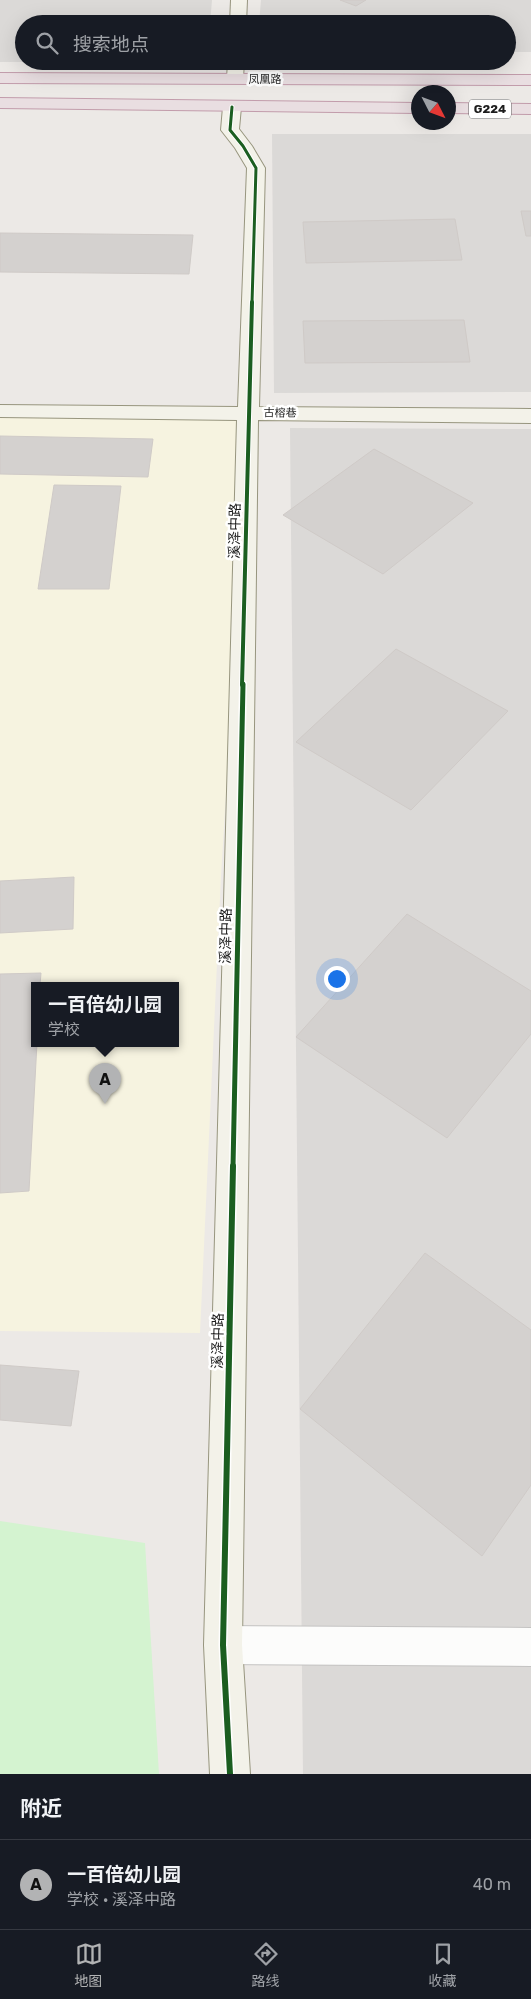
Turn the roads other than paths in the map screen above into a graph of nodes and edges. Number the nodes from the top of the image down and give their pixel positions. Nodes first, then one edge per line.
1 (239, 0) edge
2 (238, 15) edge
3 (236, 70) edge
4 (0, 78) edge
5 (235, 79) junction
6 (531, 80) edge
7 (0, 103) edge
8 (232, 107) junction
9 (411, 108) edge
10 (456, 108) edge
11 (531, 109) edge
12 (0, 411) edge
13 (248, 413) junction
14 (531, 416) edge
15 (223, 1645) junction
16 (531, 1647) edge
17 (230, 1774) edge

1 - 2 street
3 - 5 street
4 - 5 highway, 凤凰路 / G224
5 - 6 highway, 凤凰路 / G224
7 - 8 highway
8 - 9 highway
8 - 13 street, 溪泽中路
10 - 11 highway, G224
12 - 13 street, 古榕巷
13 - 14 street, 古榕巷
13 - 15 street, 溪泽中路
15 - 16 street
15 - 17 street, 溪泽中路

